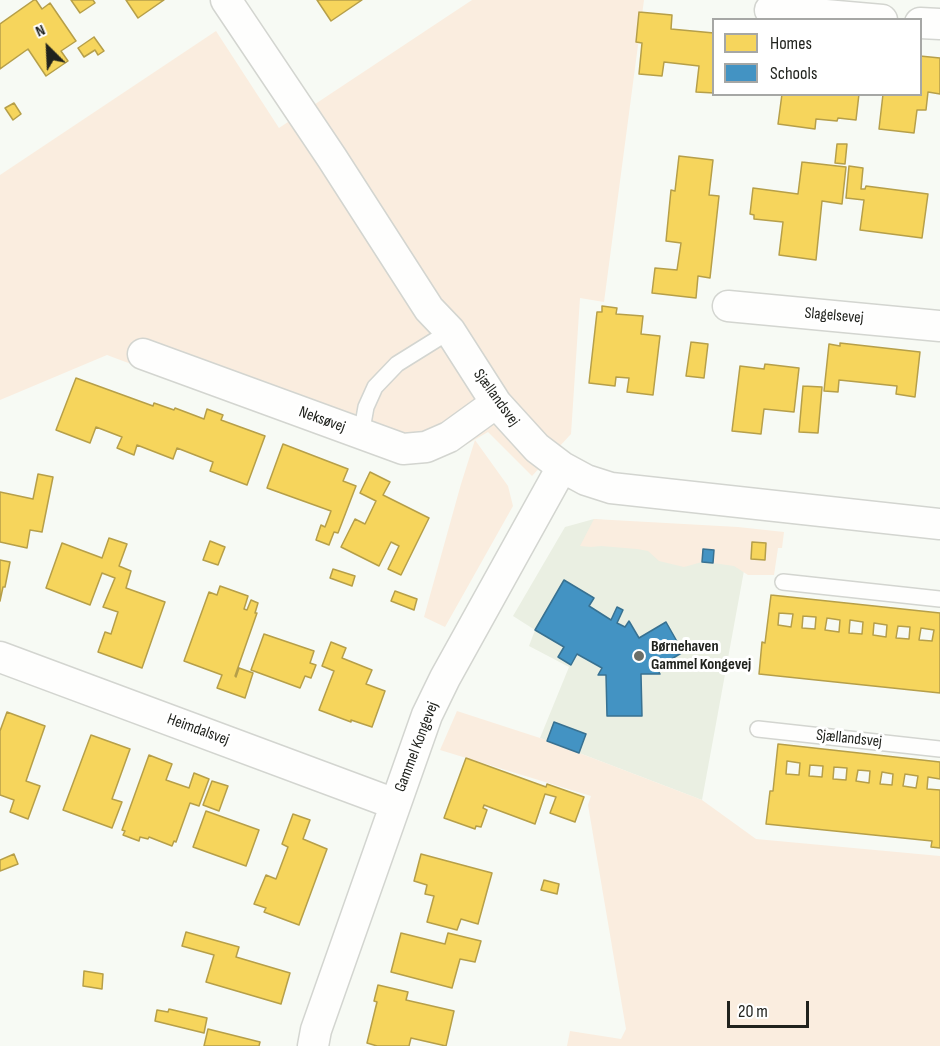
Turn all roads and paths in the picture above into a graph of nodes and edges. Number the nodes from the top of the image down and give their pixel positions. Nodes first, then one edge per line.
1 (226, 0) edge
2 (770, 10) dead end
3 (860, 18) edge
4 (922, 23) edge
5 (940, 24) edge
6 (728, 306) dead end
7 (940, 326) edge
8 (450, 331) junction
9 (142, 354) dead end
10 (496, 403) junction
11 (361, 435) junction
12 (562, 467) junction
13 (940, 524) edge
14 (783, 582) dead end
15 (940, 599) edge
16 (0, 657) edge
17 (758, 729) dead end
18 (940, 749) edge
19 (396, 804) junction
20 (313, 1046) edge

1 - 8 street, Sjællandsvej
2 - 3 street
4 - 5 street
6 - 7 street, Slagelsevej
8 - 10 street, Sjællandsvej
8 - 11 lane
9 - 11 street, Neksøvej
10 - 11 street, Neksøvej
10 - 12 street, Sjællandsvej
12 - 13 street, Sjællandsvej
12 - 19 street, Gammel Kongevej
14 - 15 lane
16 - 19 street, Heimdalsvej
17 - 18 lane, Sjællandsvej
19 - 20 street, Gammel Kongevej

